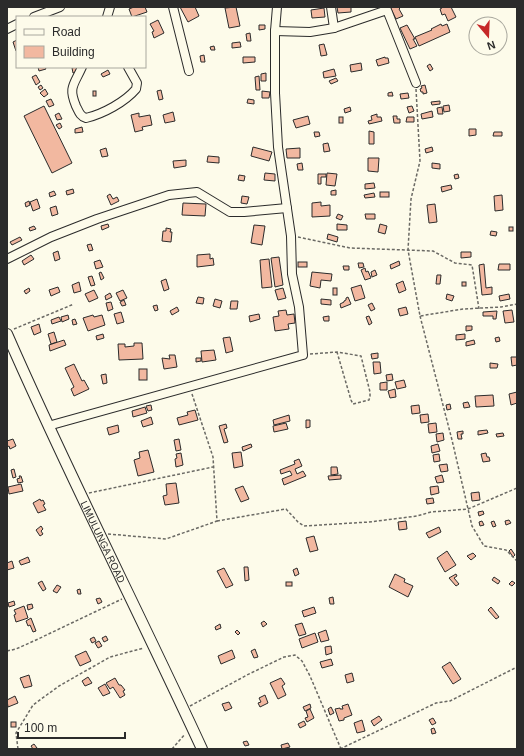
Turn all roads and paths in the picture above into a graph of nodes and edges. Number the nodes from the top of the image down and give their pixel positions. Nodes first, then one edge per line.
1 (60, 7) edge
2 (173, 7) edge
3 (276, 7) edge
4 (331, 7) edge
5 (386, 9) edge
6 (37, 16) edge
7 (16, 24) edge
8 (334, 28) junction
9 (7, 29) edge
10 (275, 31) junction
11 (82, 68) edge
12 (129, 68) edge
13 (189, 71) dead end
14 (416, 83) joint
15 (287, 208) junction
16 (290, 236) junction
17 (408, 250) junction
18 (7, 259) edge
19 (74, 304) dead end
20 (517, 304) edge
21 (478, 309) junction
22 (420, 316) junction
23 (10, 332) edge
24 (338, 352) junction
25 (303, 355) junction
26 (190, 386) junction
27 (48, 426) junction
28 (214, 466) junction
29 (517, 488) edge
30 (82, 495) junction
31 (468, 509) junction
32 (217, 521) junction
33 (100, 534) junction
34 (517, 561) edge
35 (129, 595) junction
36 (154, 646) junction
37 (7, 650) edge
38 (517, 667) edge
39 (184, 710) junction
40 (192, 727) junction
41 (18, 749) edge
42 (172, 749) edge
43 (202, 749) edge
44 (340, 749) edge

1 - 6 street
2 - 13 street
3 - 10 street
4 - 8 street
5 - 8 street
5 - 14 street
7 - 9 street
8 - 10 street
10 - 15 street
11 - 12 street
14 - 17 path
15 - 16 street
15 - 18 street
16 - 17 path
16 - 25 street
17 - 21 path
17 - 22 path
19 - 23 path
20 - 21 path
21 - 22 path
22 - 31 path
23 - 27 main road, LIMULUNGA ROAD
24 - 24 path
24 - 25 path
25 - 26 street
26 - 27 street
26 - 28 path
27 - 30 main road, LIMULUNGA ROAD
28 - 30 path
28 - 32 path
29 - 31 path
30 - 33 main road, LIMULUNGA ROAD
31 - 32 path
31 - 34 path
32 - 33 path
33 - 35 main road, LIMULUNGA ROAD
35 - 36 main road, LIMULUNGA ROAD
35 - 37 path
36 - 39 main road, LIMULUNGA ROAD
36 - 41 path
38 - 44 path
39 - 40 main road, LIMULUNGA ROAD
39 - 44 path
40 - 42 path
40 - 43 main road, LIMULUNGA ROAD

